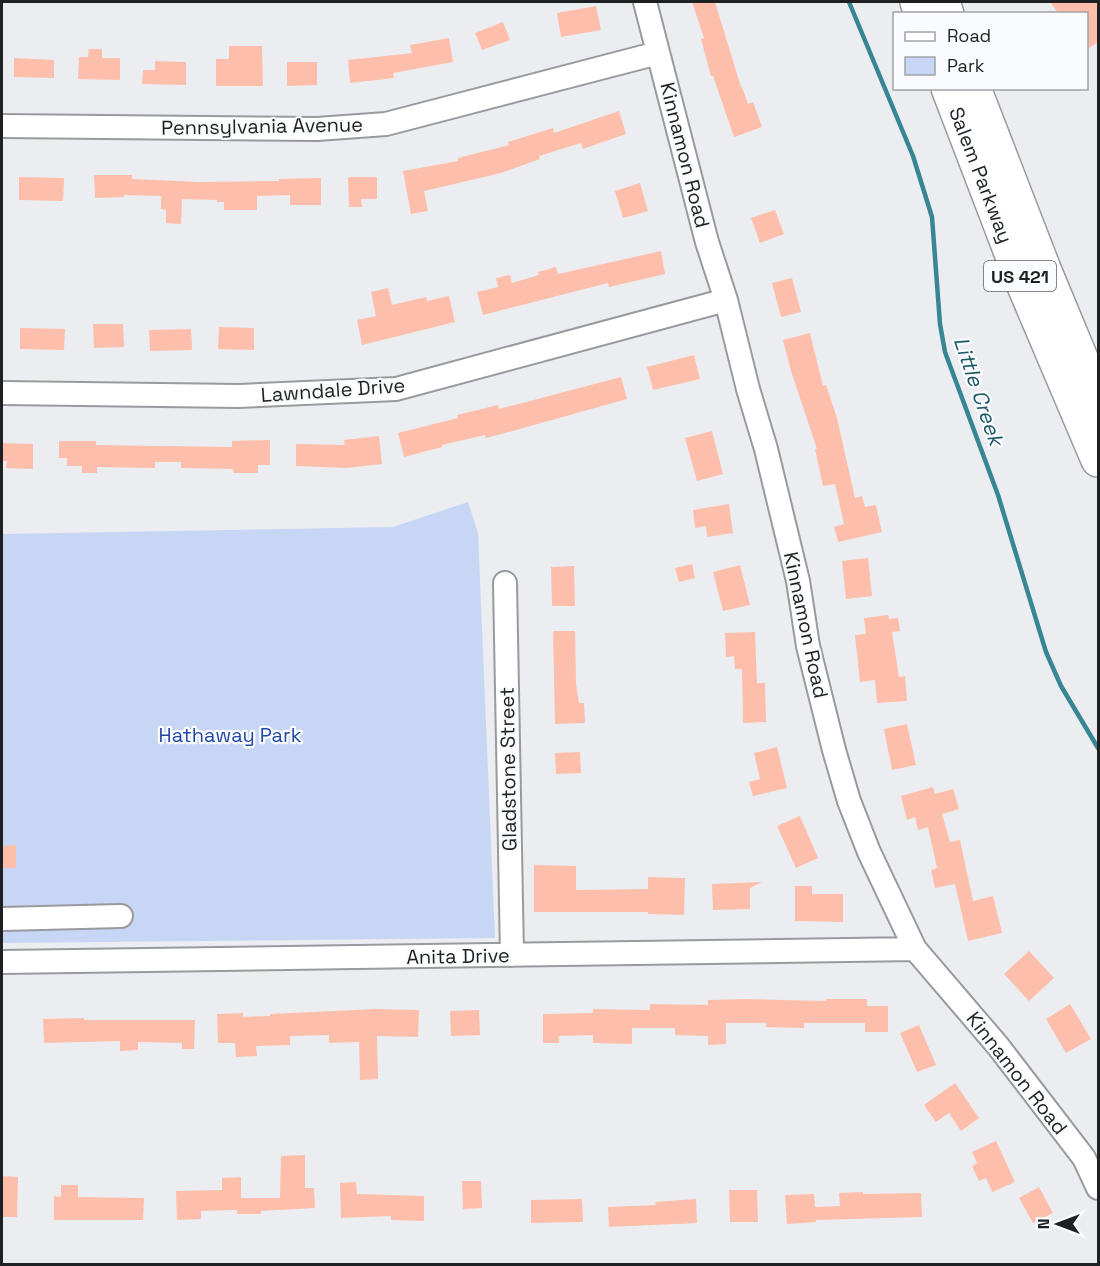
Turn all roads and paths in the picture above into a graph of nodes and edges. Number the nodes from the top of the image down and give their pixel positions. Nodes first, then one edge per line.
1 (645, 2) edge
2 (658, 53) junction
3 (949, 90) edge
4 (975, 90) edge
5 (2, 126) edge
6 (726, 300) junction
7 (2, 393) edge
8 (1098, 399) edge
9 (1098, 460) edge
10 (505, 583) dead end
11 (121, 916) dead end
12 (2, 919) edge
13 (915, 949) junction
14 (512, 955) junction
15 (2, 962) edge
16 (1098, 1188) edge

1 - 2 street, Kinnamon Road
2 - 5 street, Pennsylvania Avenue
2 - 6 street, Kinnamon Road
3 - 9 highway, Salem Parkway / US 421
4 - 8 highway, Salem Parkway / US 421
6 - 7 street, Lawndale Drive
6 - 13 street, Kinnamon Road
10 - 14 street, Gladstone Street
11 - 12 street
13 - 14 street, Anita Drive
13 - 16 street, Kinnamon Road
14 - 15 street, Anita Drive

